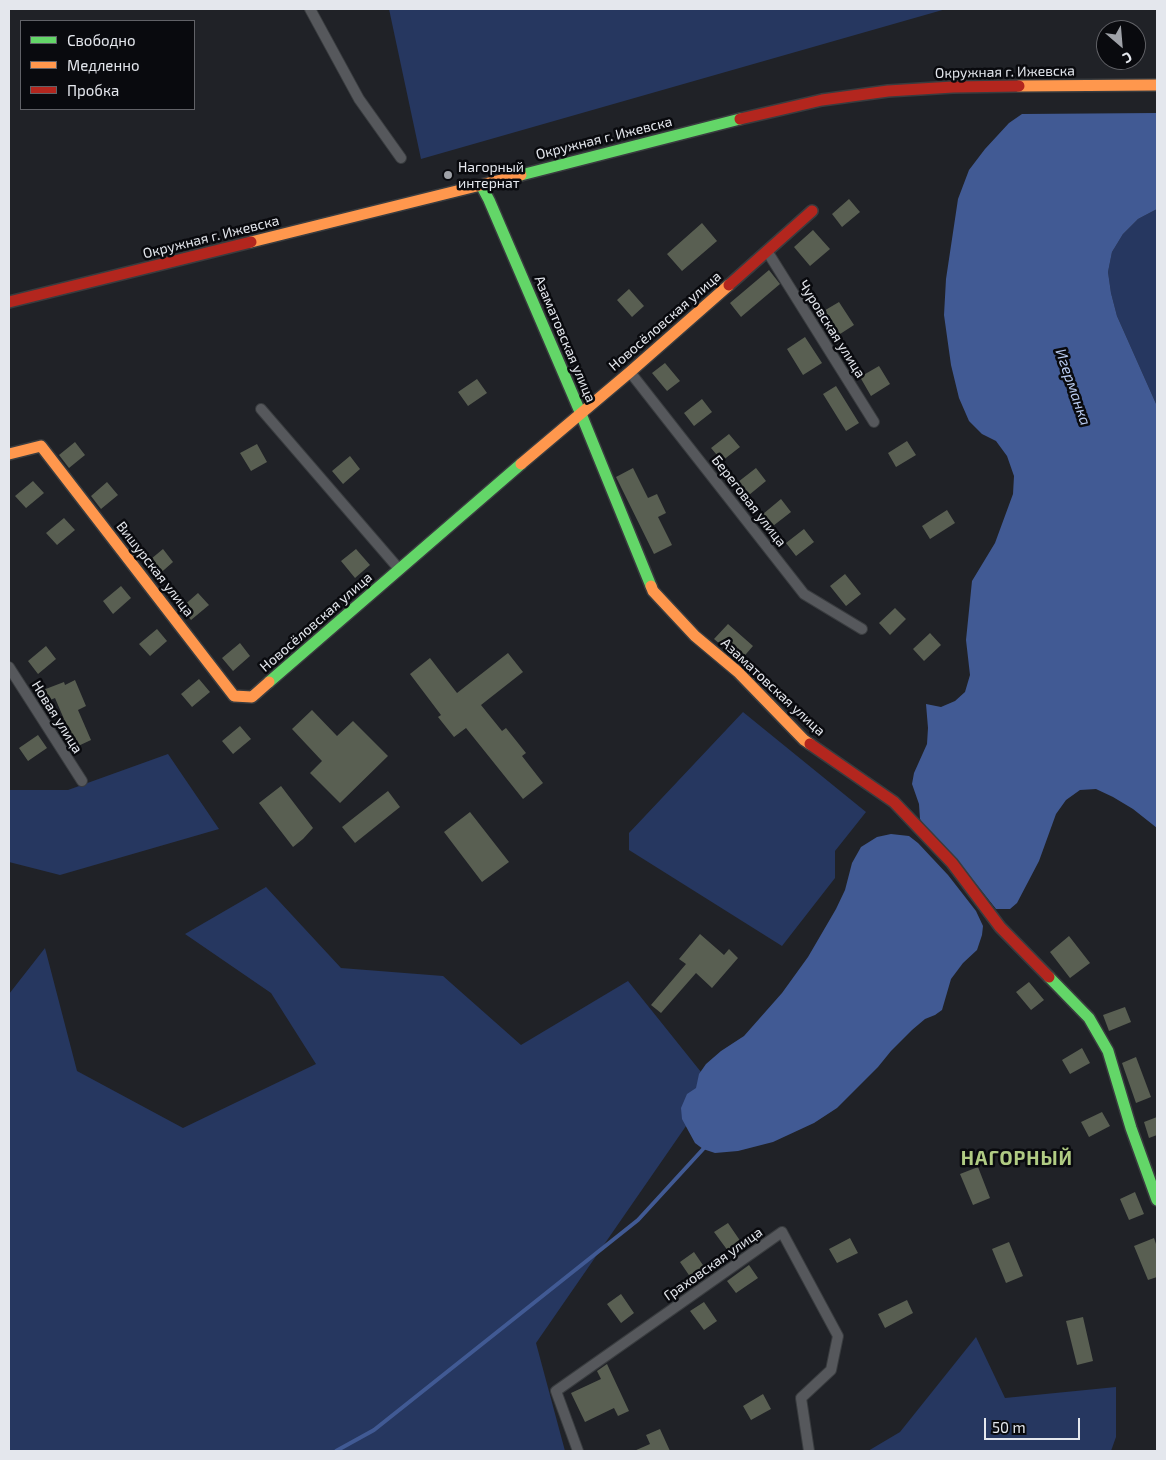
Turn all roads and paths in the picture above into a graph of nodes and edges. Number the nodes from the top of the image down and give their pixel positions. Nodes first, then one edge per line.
1 (310, 9) edge
2 (1157, 85) edge
3 (401, 158) dead end
4 (481, 185) junction
5 (812, 211) dead end
6 (767, 251) junction
7 (9, 302) edge
8 (630, 372) junction
9 (261, 409) dead end
10 (581, 414) junction
11 (874, 422) dead end
12 (9, 454) edge
13 (399, 569) junction
14 (862, 629) dead end
15 (9, 667) edge
16 (252, 697) joint
17 (82, 781) dead end
18 (1157, 1200) edge
19 (578, 1451) edge
20 (809, 1451) edge

1 - 3 street
2 - 4 street, Окружная г. Ижевска
4 - 7 street, Окружная г. Ижевска
4 - 10 street, Азаматовская улица
5 - 6 street, Новосёловская улица
6 - 8 street, Новосёловская улица
6 - 11 street, Чуровская улица
8 - 10 street, Новосёловская улица
8 - 14 street, Береговая улица
9 - 13 street
10 - 13 street, Новосёловская улица
10 - 18 street, Азаматовская улица
12 - 16 street, Вишурская улица
13 - 16 street, Новосёловская улица
15 - 17 street, Новая улица
19 - 20 street, Граховская улица

